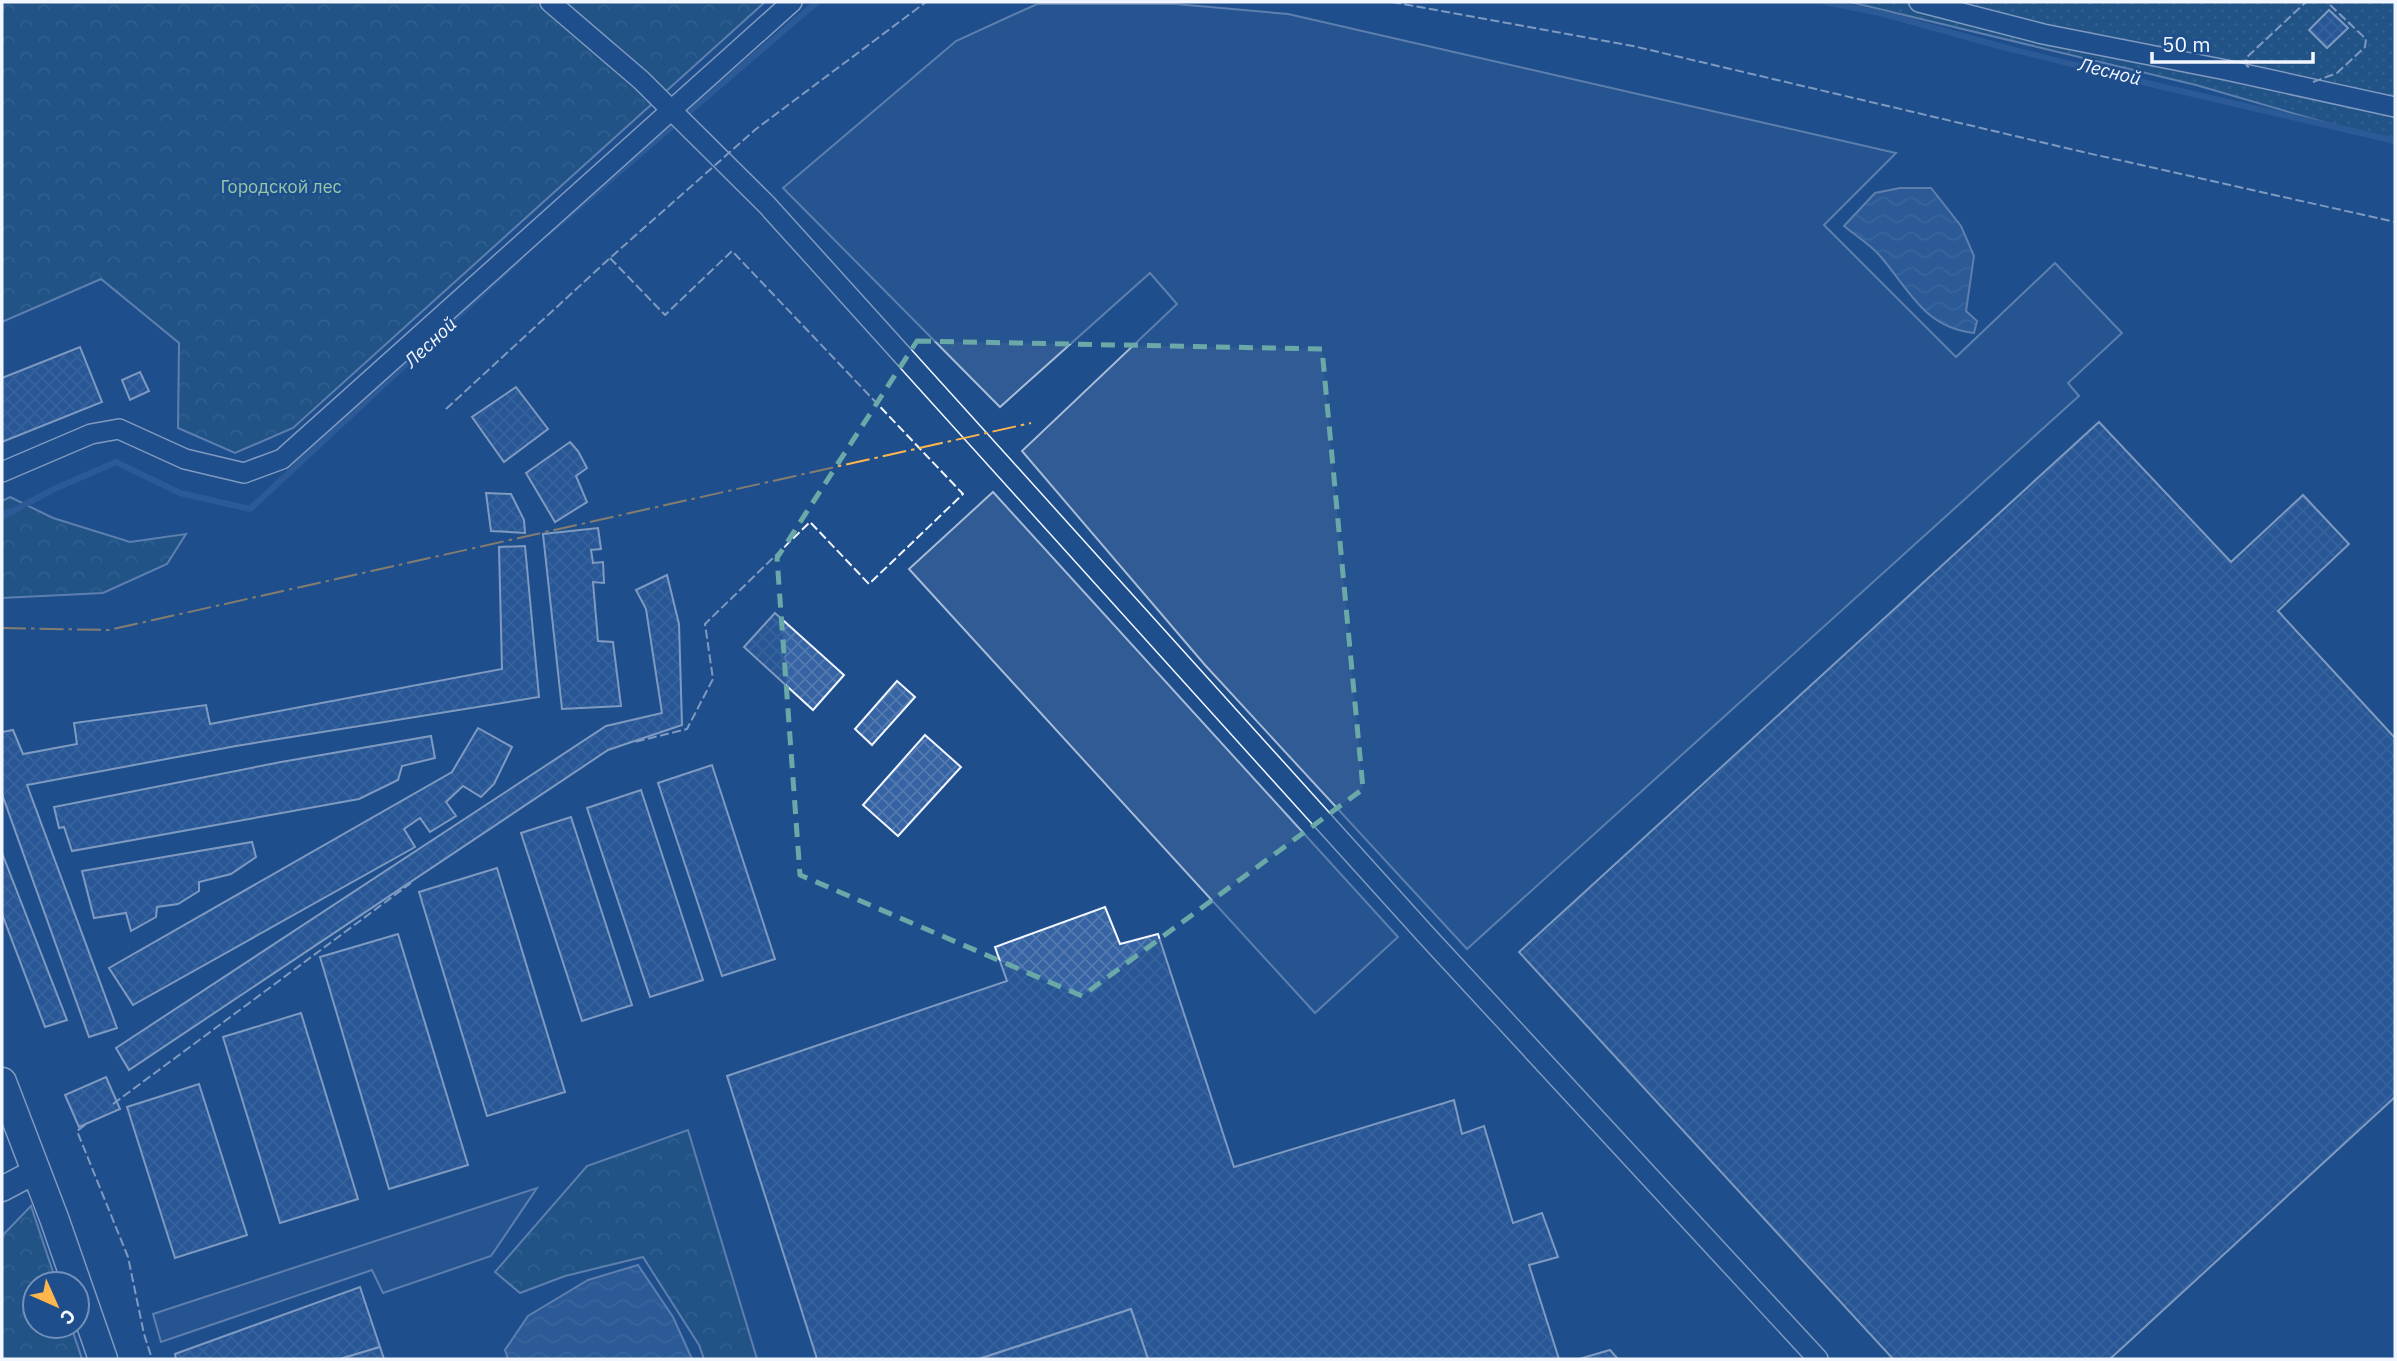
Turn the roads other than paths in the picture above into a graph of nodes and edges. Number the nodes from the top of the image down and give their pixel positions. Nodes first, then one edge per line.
1 (550, 2) edge
2 (792, 2) edge
3 (1919, 2) edge
4 (2395, 107) edge
5 (670, 110) junction
6 (2, 472) edge
7 (2, 1082) edge
8 (36, 1171) junction
9 (2, 1189) edge
10 (103, 1359) edge
11 (1818, 1359) edge

1 - 5 street
2 - 5 street
3 - 4 street
5 - 6 street
5 - 11 street
7 - 8 main road
8 - 9 street
8 - 10 main road

